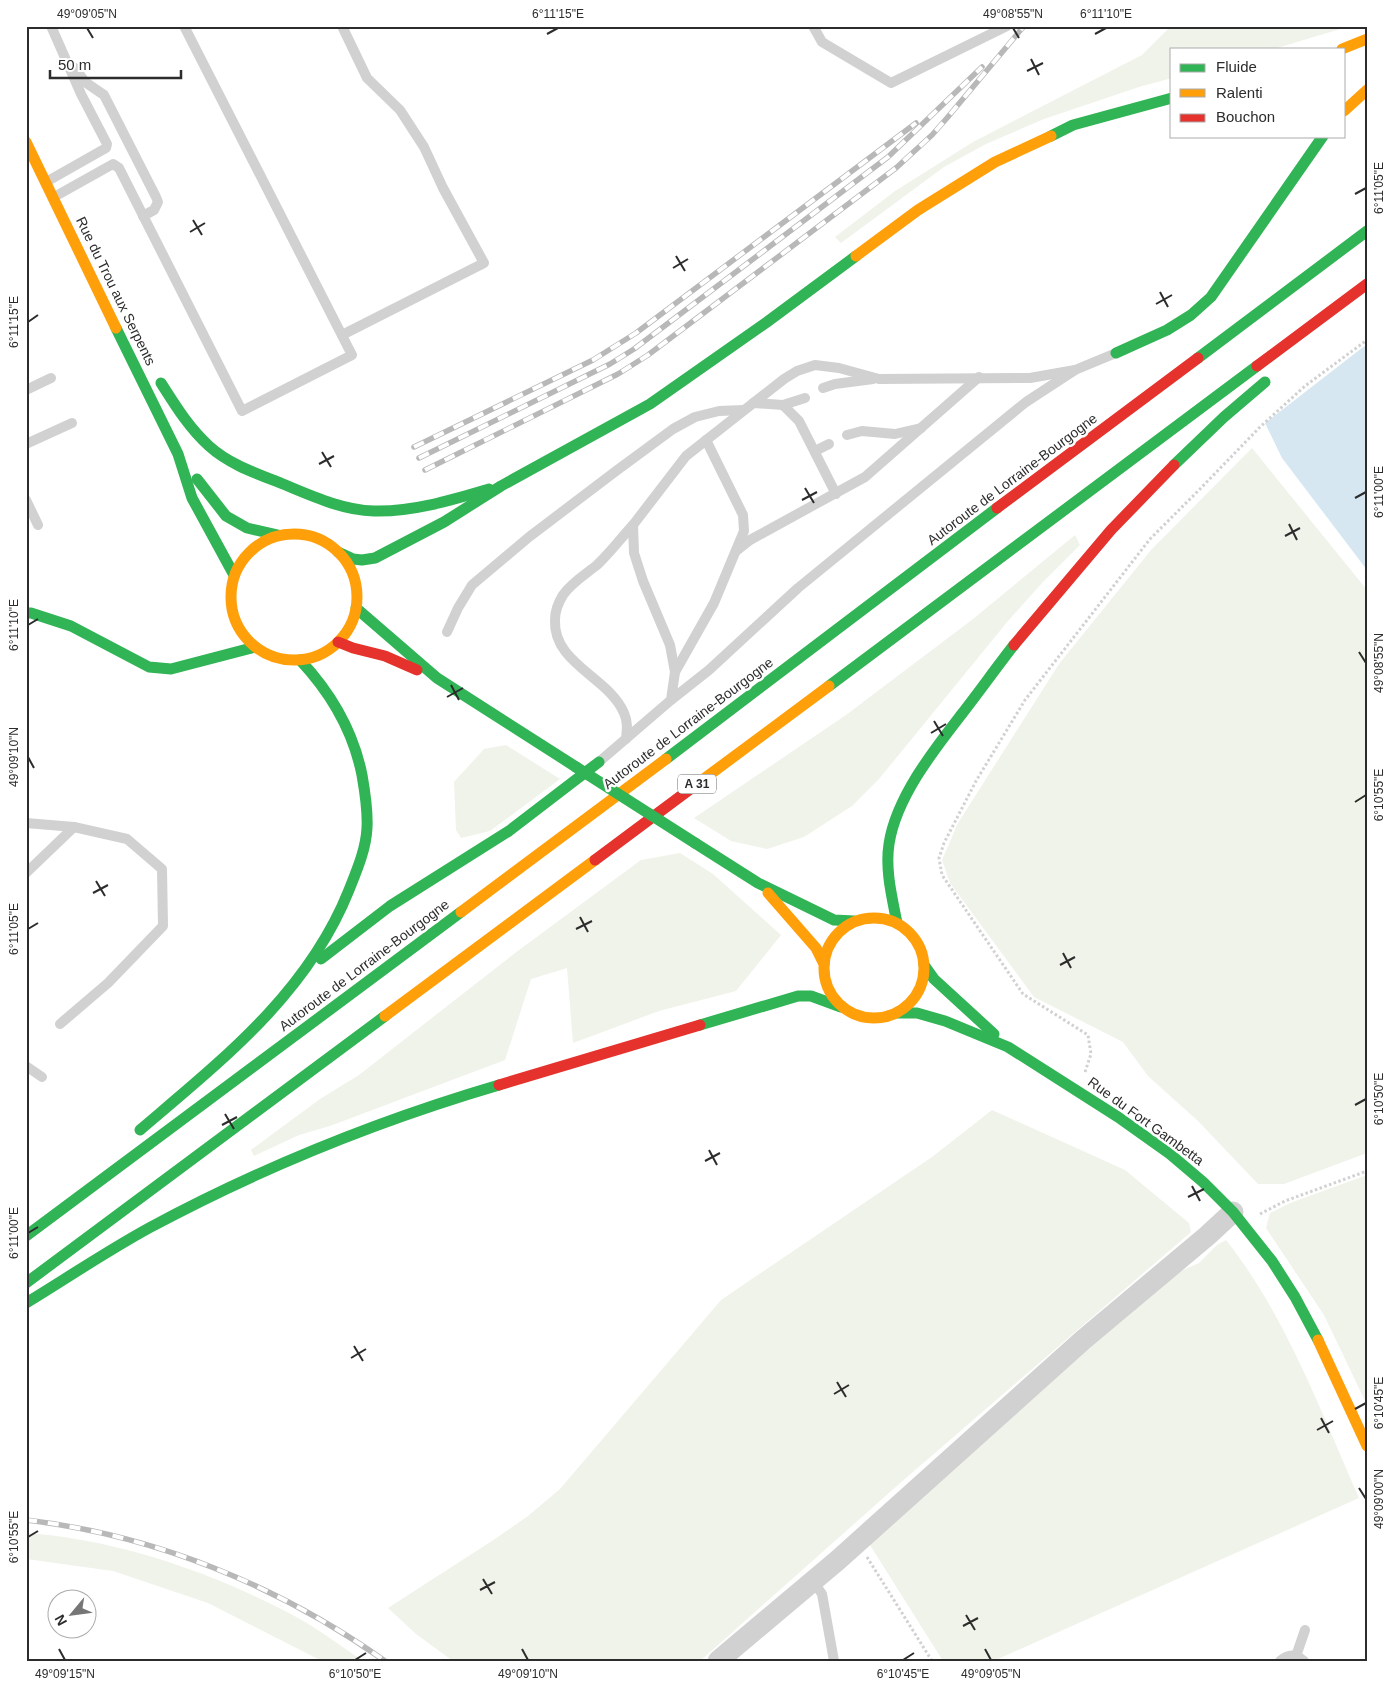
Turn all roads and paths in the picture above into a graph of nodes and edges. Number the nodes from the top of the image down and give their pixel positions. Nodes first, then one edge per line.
1 (51, 26) edge
2 (184, 26) edge
3 (342, 26) edge
4 (814, 26) edge
5 (1007, 26) edge
6 (1367, 39) edge
7 (1344, 48) edge
8 (64, 53) junction
9 (1367, 90) edge
10 (1170, 99) edge
11 (1346, 109) edge
12 (1322, 138) edge
13 (26, 142) edge
14 (46, 182) junction
15 (53, 197) junction
16 (143, 216) junction
17 (1367, 231) edge
18 (1367, 284) edge
19 (119, 331) junction
20 (342, 335) junction
21 (1367, 340) edge
22 (1283, 346) junction
23 (1116, 353) joint
24 (1075, 370) junction
25 (979, 377) junction
26 (51, 378) dead end
27 (879, 379) junction
28 (824, 388) dead end
29 (26, 390) edge
30 (805, 398) dead end
31 (753, 403) junction
32 (783, 405) junction
33 (743, 410) junction
34 (72, 423) dead end
35 (922, 428) junction
36 (847, 434) dead end
37 (706, 440) junction
38 (26, 444) edge
39 (829, 444) dead end
40 (815, 452) junction
41 (178, 454) junction
42 (500, 486) junction
43 (836, 494) junction
44 (26, 500) edge
45 (38, 525) dead end
46 (633, 525) junction
47 (278, 535) junction
48 (736, 551) junction
49 (338, 552) junction
50 (234, 575) junction
51 (356, 608) junction
52 (26, 613) edge
53 (447, 632) dead end
54 (338, 642) junction
55 (255, 647) junction
56 (209, 649) dead end
57 (300, 660) junction
58 (196, 663) junction
59 (675, 672) junction
60 (437, 678) junction
61 (671, 700) junction
62 (626, 739) junction
63 (599, 762) joint
64 (26, 824) edge
65 (74, 827) junction
66 (26, 872) edge
67 (758, 883) junction
68 (854, 921) junction
69 (897, 923) junction
70 (823, 962) junction
71 (924, 966) junction
72 (308, 969) junction
73 (841, 1006) junction
74 (897, 1013) junction
75 (60, 1024) dead end
76 (1008, 1047) junction
77 (26, 1066) edge
78 (1085, 1072) dead end
79 (42, 1077) dead end
80 (128, 1140) dead end
81 (108, 1159) dead end
82 (1367, 1171) edge
83 (83, 1193) junction
84 (1237, 1218) junction
85 (26, 1236) edge
86 (26, 1283) edge
87 (26, 1304) edge
88 (1367, 1446) edge
89 (858, 1542) junction
90 (813, 1581) junction
91 (1305, 1630) dead end
92 (1300, 1658) edge
93 (718, 1661) edge
94 (834, 1661) edge
95 (932, 1661) edge
96 (1280, 1661) edge

1 - 8 lane
2 - 20 lane
3 - 20 lane
4 - 5 lane
6 - 7 main road
8 - 14 lane
8 - 16 lane
9 - 11 main road
10 - 42 main road
12 - 23 main road
13 - 14 main road, Rue du Trou aux Serpents
14 - 15 main road, Rue du Trou aux Serpents
15 - 16 lane
15 - 19 main road, Rue du Trou aux Serpents
16 - 20 lane
17 - 83 main road, Autoroute de Lorraine-Bourgogne / A 31
18 - 22 main road, A 31
19 - 41 main road, Rue du Trou aux Serpents
19 - 42 main road
21 - 78 path
22 - 69 main road
22 - 86 main road, A 31
23 - 24 lane
24 - 25 lane
24 - 61 lane
25 - 27 lane
25 - 35 lane
26 - 29 lane
27 - 28 lane
27 - 31 lane
30 - 32 lane
31 - 32 lane
31 - 33 lane
32 - 40 lane
33 - 37 lane
33 - 53 lane
34 - 38 lane
35 - 36 lane
35 - 43 lane
37 - 46 lane
37 - 48 lane
39 - 40 lane
40 - 43 lane
41 - 47 main road, Rue du Trou aux Serpents
41 - 50 main road, Rue du Trou aux Serpents
42 - 49 main road
43 - 48 lane
44 - 45 lane
46 - 59 lane
46 - 62 lane
47 - 49 main road
47 - 50 main road
48 - 59 lane
49 - 51 main road
50 - 55 main road
51 - 54 main road
51 - 60 main road
52 - 58 main road
54 - 57 main road
54 - 60 main road
55 - 57 main road
55 - 58 main road
56 - 58 main road
57 - 72 main road
59 - 61 lane
60 - 67 main road, bridge
61 - 62 lane
62 - 63 lane
63 - 72 main road
64 - 65 lane
65 - 66 lane
65 - 75 lane
67 - 68 main road
67 - 70 main road
68 - 69 main road
68 - 70 main road
69 - 71 main road
70 - 73 main road
71 - 74 main road
71 - 76 main road, Rue du Fort Gambetta
72 - 80 main road
73 - 74 main road
73 - 87 main road
74 - 76 main road, Rue du Fort Gambetta
76 - 84 main road, Rue du Fort Gambetta
77 - 79 lane
81 - 83 main road
82 - 84 path
83 - 85 main road, Autoroute de Lorraine-Bourgogne / A 31
84 - 88 main road, Rue du Fort Gambetta
84 - 89 street
89 - 90 street
89 - 95 path
90 - 93 street
90 - 94 lane
91 - 92 lane
92 - 96 lane

